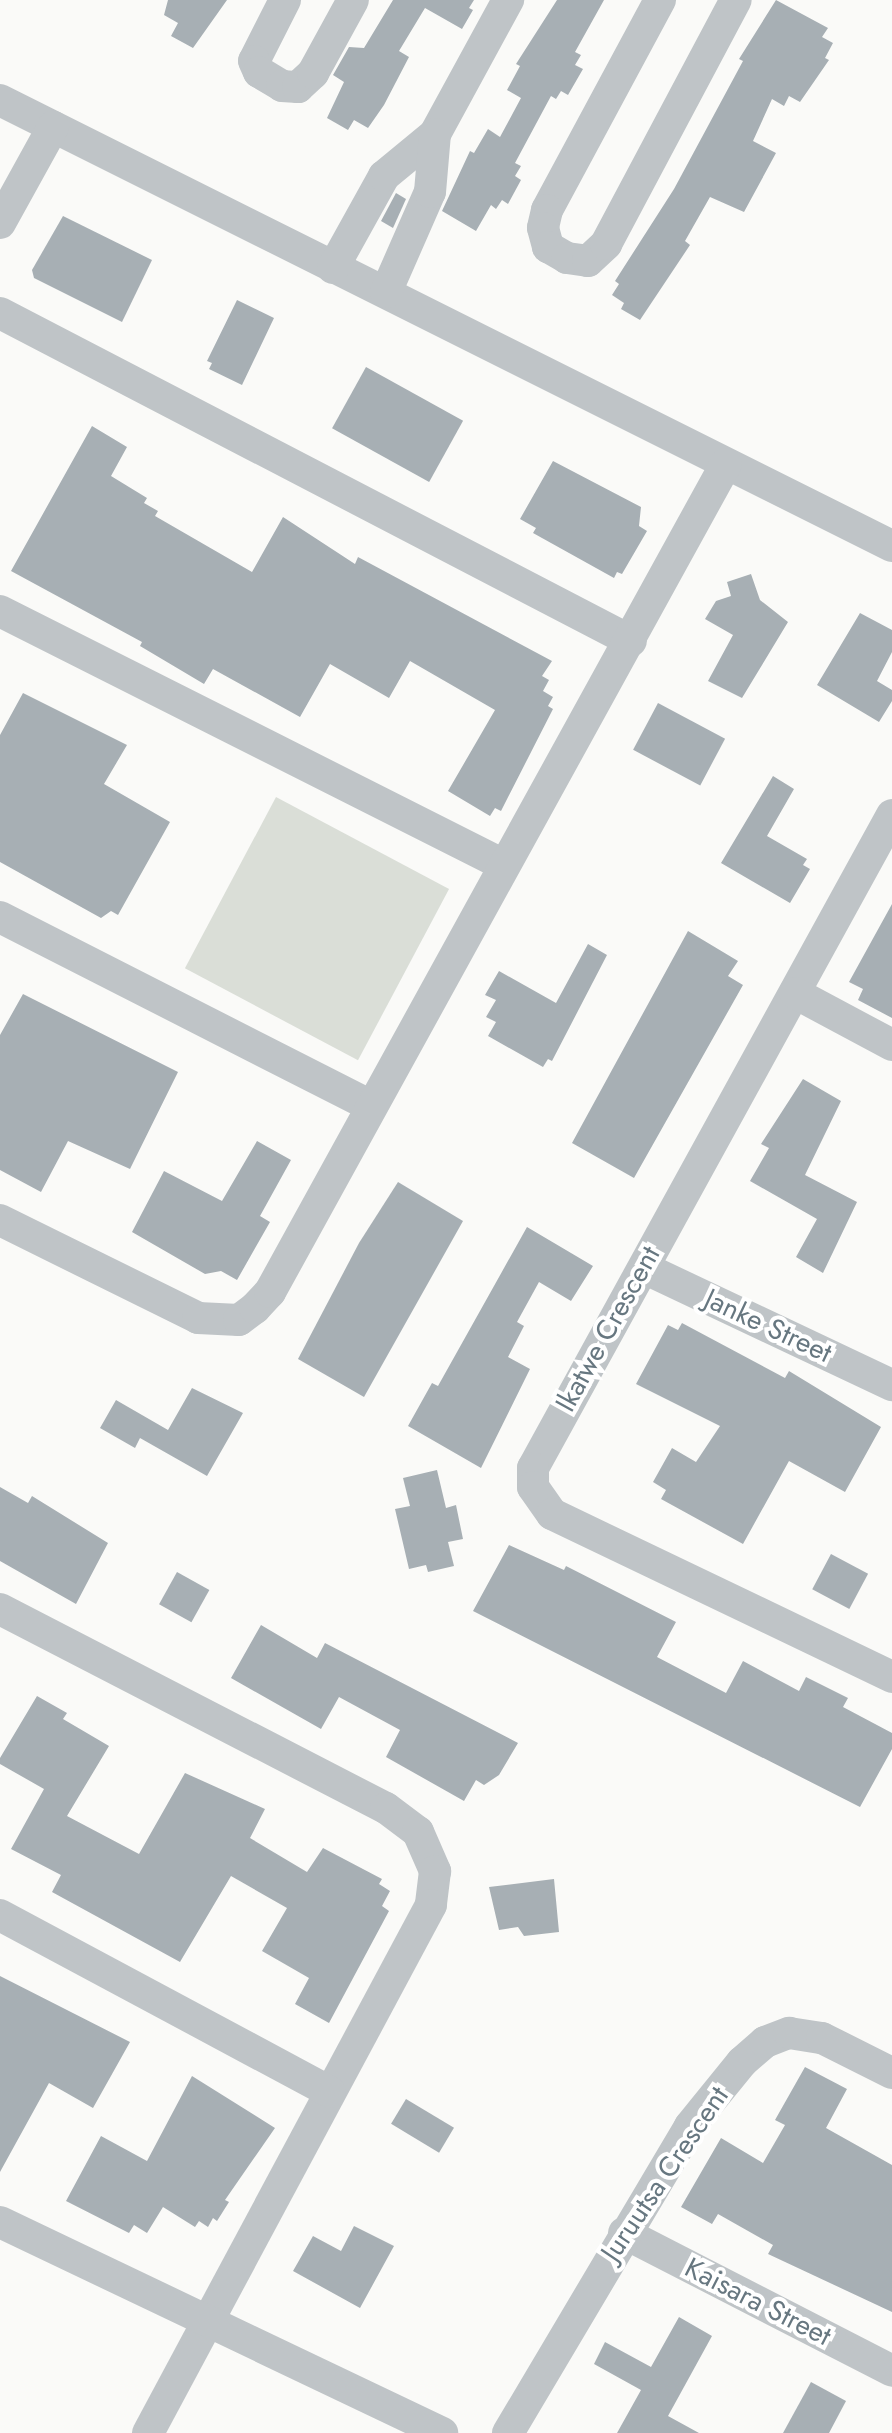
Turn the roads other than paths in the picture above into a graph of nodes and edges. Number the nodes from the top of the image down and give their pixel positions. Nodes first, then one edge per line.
1 (285, 0) edge
2 (353, 0) edge
3 (508, 0) edge
4 (660, 0) edge
5 (736, 0) edge
6 (0, 100) edge
7 (53, 127) junction
8 (435, 134) junction
9 (0, 223) edge
10 (333, 268) junction
11 (386, 292) junction
12 (0, 313) edge
13 (726, 464) junction
14 (892, 546) edge
15 (0, 611) edge
16 (631, 641) junction
17 (892, 815) edge
18 (502, 864) junction
19 (0, 917) edge
20 (795, 993) junction
21 (892, 1045) edge
22 (371, 1106) junction
23 (0, 1220) edge
24 (644, 1268) junction
25 (892, 1385) edge
26 (0, 1609) edge
27 (888, 1664) edge
28 (0, 1915) edge
29 (892, 2073) edge
30 (330, 2092) junction
31 (0, 2222) edge
32 (624, 2233) junction
33 (207, 2323) junction
34 (892, 2371) edge
35 (148, 2433) edge
36 (442, 2433) edge
37 (508, 2433) edge

1 - 2 street
3 - 8 street
4 - 5 street
6 - 7 street
7 - 9 street
7 - 10 street
8 - 10 street
8 - 11 street
10 - 11 street
11 - 13 street
12 - 16 street
13 - 14 street
13 - 16 street
15 - 18 street
16 - 18 street
17 - 20 street, Ikatwe Crescent
18 - 22 street
19 - 22 street
20 - 21 street
20 - 24 street, Ikatwe Crescent
22 - 23 street
24 - 25 street, Janke Street
24 - 27 street, Ikatwe Crescent
26 - 30 street
28 - 30 street
29 - 32 street, Juruutsa Crescent
30 - 33 street
31 - 33 street
32 - 34 street, Kaisara Street
32 - 37 street, Juruutsa Crescent
33 - 35 street
33 - 36 street

